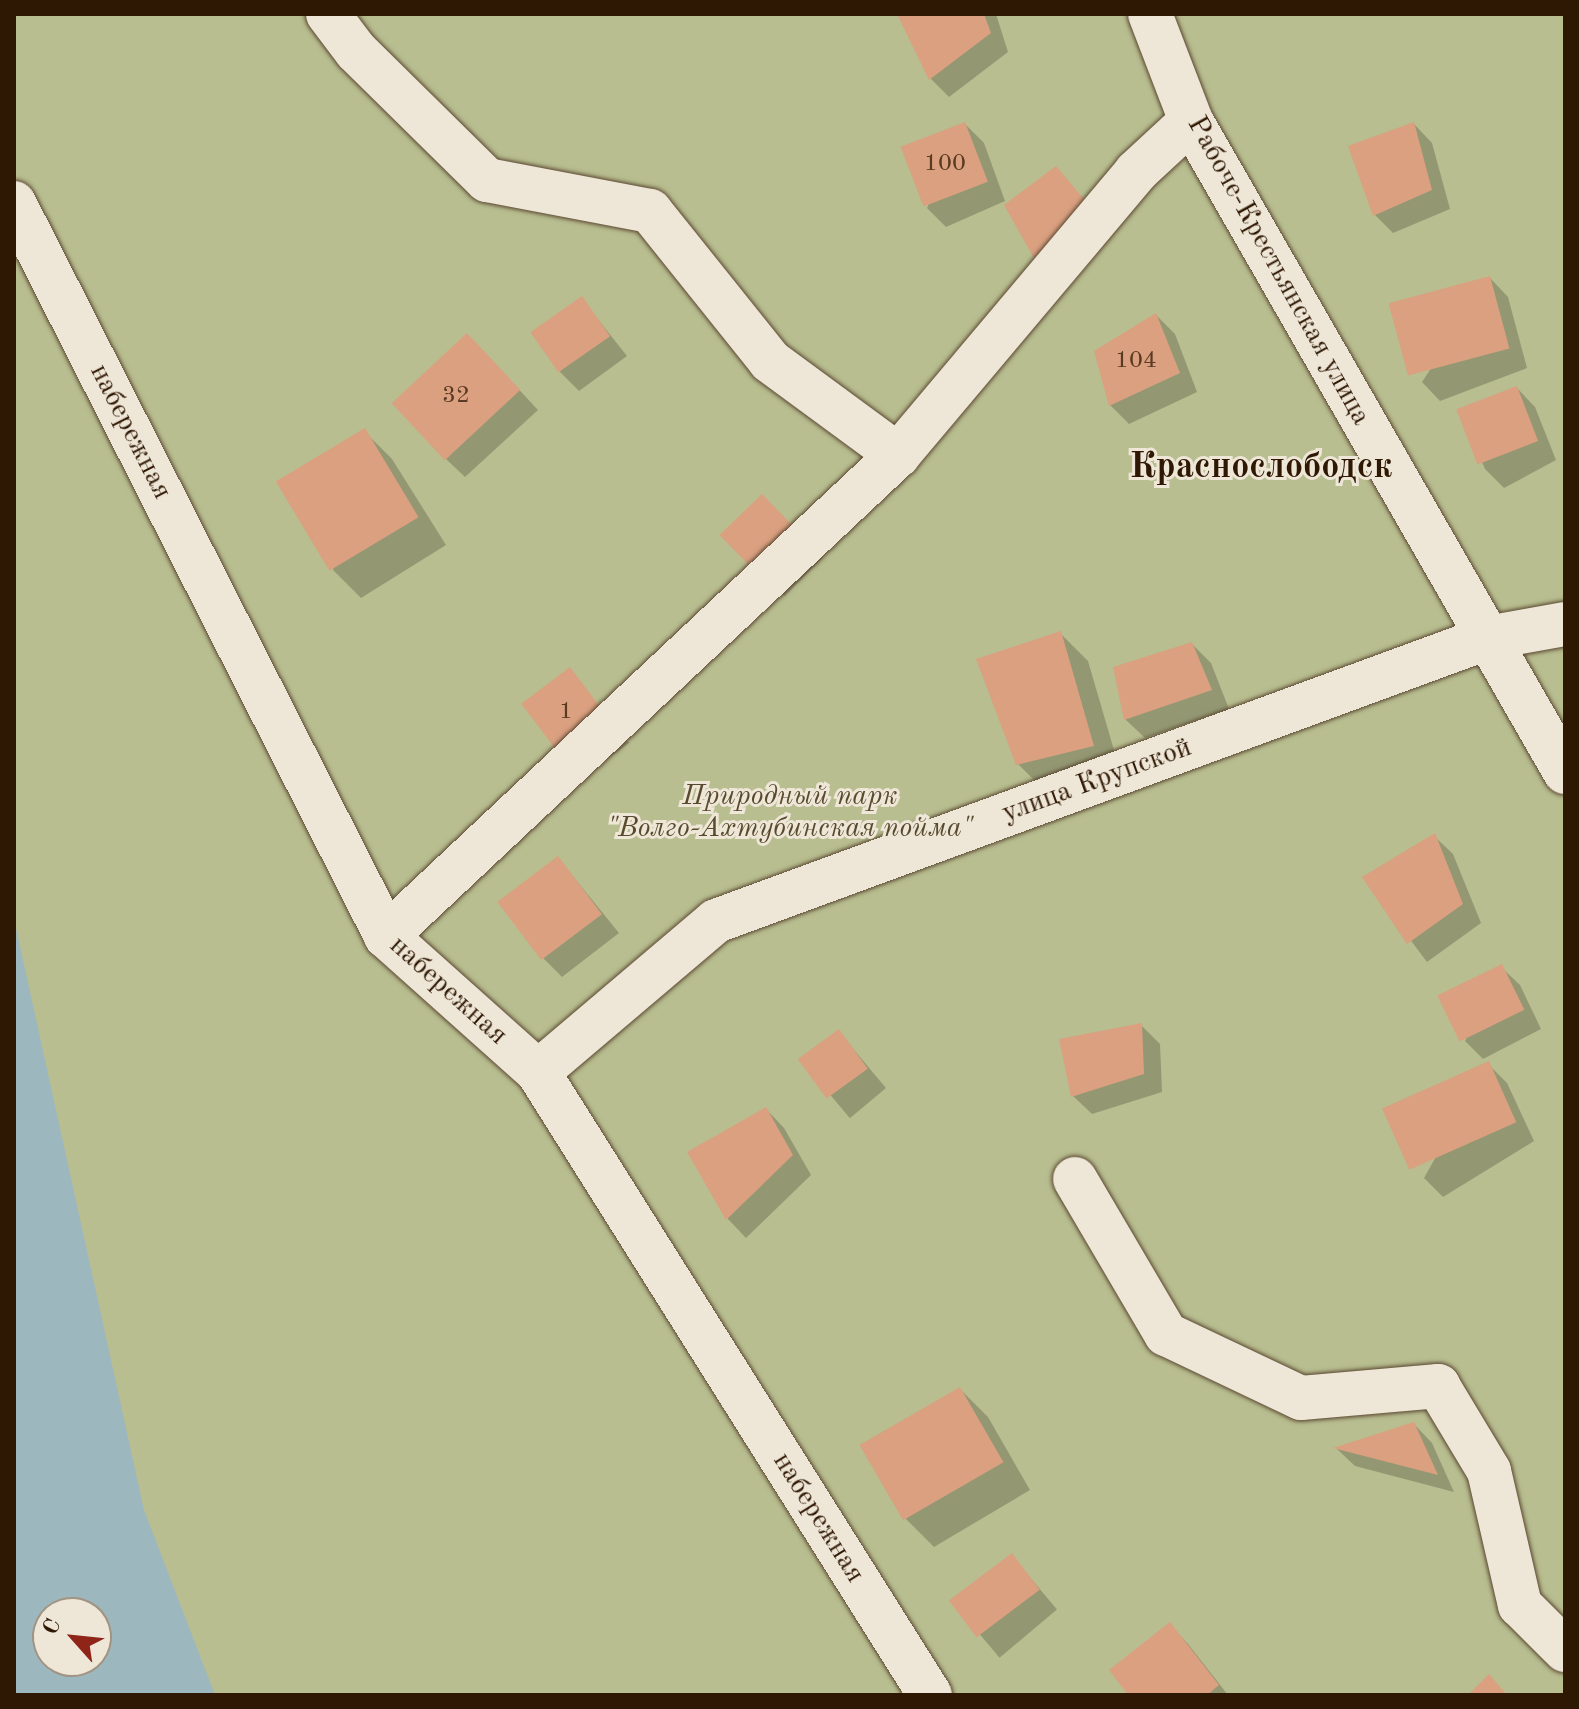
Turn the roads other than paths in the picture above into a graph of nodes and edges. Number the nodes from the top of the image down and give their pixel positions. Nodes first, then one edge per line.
1 (328, 14) edge
2 (1150, 14) edge
3 (1191, 121) junction
4 (14, 203) edge
5 (898, 455) junction
6 (1565, 624) edge
7 (1487, 638) junction
8 (1565, 772) edge
9 (386, 936) junction
10 (538, 1072) junction
11 (1075, 1179) dead end
12 (1565, 1650) edge
13 (930, 1695) edge

1 - 5 street
2 - 3 street, Рабоче-Крестьянская улица
3 - 5 street
3 - 7 street, Рабоче-Крестьянская улица
4 - 9 street, набережная
5 - 9 street
6 - 7 street, улица Крупской
7 - 8 street, Рабоче-Крестьянская улица
7 - 10 street, улица Крупской
9 - 10 street, набережная
10 - 13 street, набережная
11 - 12 street

